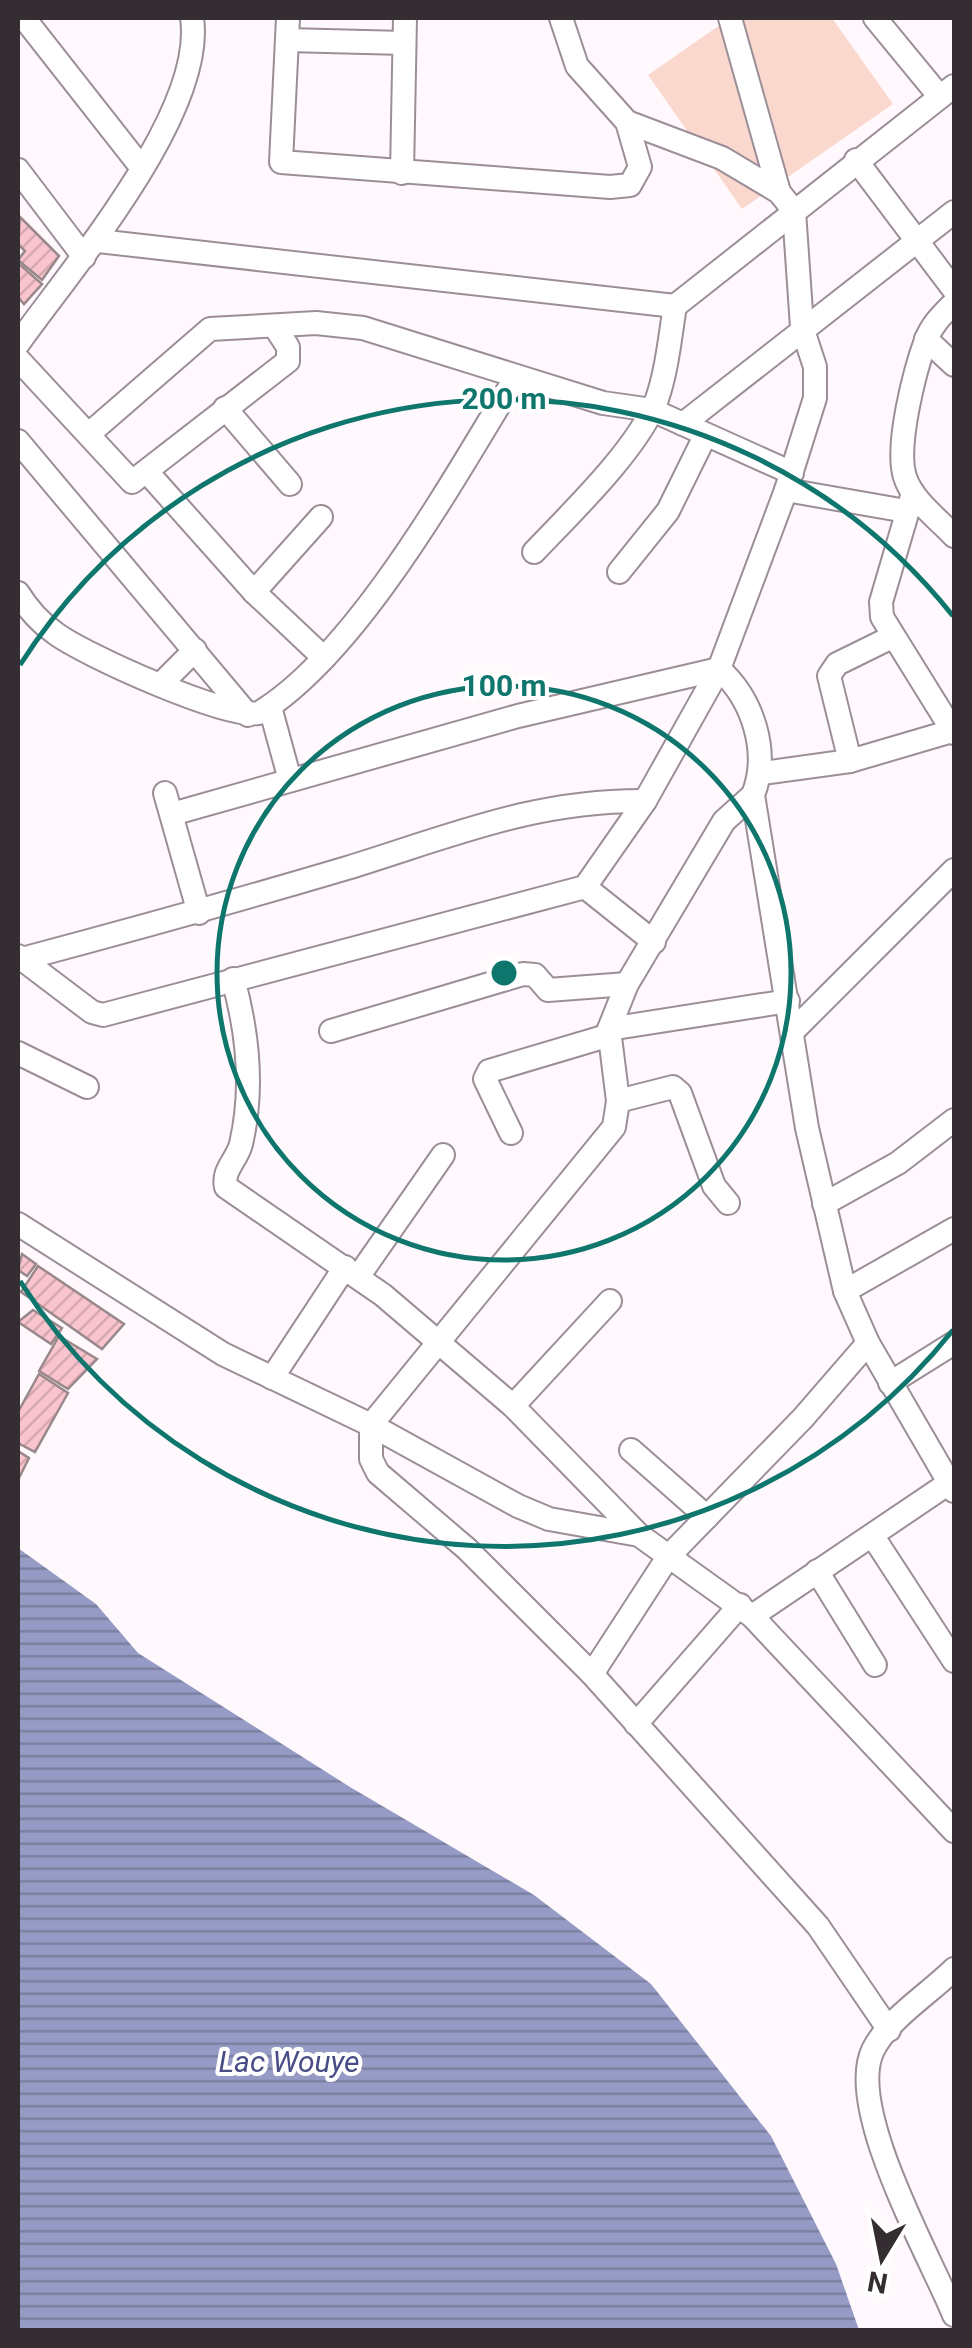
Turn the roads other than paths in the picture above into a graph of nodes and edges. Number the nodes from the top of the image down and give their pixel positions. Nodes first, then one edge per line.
1 (24, 18) edge
2 (192, 18) edge
3 (404, 18) edge
4 (560, 18) edge
5 (730, 18) edge
6 (876, 18) edge
7 (287, 28) edge
8 (404, 43) junction
9 (947, 91) edge
10 (627, 122) junction
11 (856, 160) junction
12 (140, 167) junction
13 (402, 172) junction
14 (19, 174) edge
15 (779, 192) junction
16 (794, 212) junction
17 (954, 212) edge
18 (917, 239) junction
19 (91, 249) junction
20 (954, 290) edge
21 (954, 303) edge
22 (675, 306) junction
23 (275, 327) junction
24 (802, 327) junction
25 (926, 340) junction
26 (18, 344) edge
27 (18, 359) edge
28 (954, 365) edge
29 (516, 377) junction
30 (226, 408) junction
31 (652, 410) junction
32 (682, 424) junction
33 (90, 434) junction
34 (704, 436) junction
35 (18, 442) edge
36 (148, 472) junction
37 (789, 482) junction
38 (290, 484) dead end
39 (910, 502) junction
40 (321, 517) dead end
41 (954, 536) edge
42 (534, 552) dead end
43 (618, 572) dead end
44 (254, 592) junction
45 (18, 593) edge
46 (892, 637) junction
47 (194, 650) junction
48 (324, 658) junction
49 (719, 669) junction
50 (161, 684) junction
51 (258, 711) junction
52 (953, 732) edge
53 (850, 760) junction
54 (290, 780) junction
55 (758, 784) junction
56 (645, 801) junction
57 (954, 870) edge
58 (585, 887) junction
59 (198, 912) junction
60 (654, 942) junction
61 (20, 958) edge
62 (232, 979) junction
63 (627, 984) junction
64 (788, 1001) junction
65 (794, 1030) junction
66 (331, 1031) dead end
67 (609, 1032) junction
68 (18, 1053) edge
69 (86, 1087) dead end
70 (618, 1101) junction
71 (954, 1120) edge
72 (511, 1133) dead end
73 (443, 1155) dead end
74 (728, 1202) dead end
75 (824, 1204) junction
76 (18, 1224) edge
77 (954, 1229) edge
78 (351, 1272) junction
79 (845, 1291) junction
80 (610, 1301) dead end
81 (438, 1342) junction
82 (868, 1343) junction
83 (954, 1343) edge
84 (272, 1378) junction
85 (890, 1383) junction
86 (512, 1406) junction
87 (370, 1425) junction
88 (631, 1450) dead end
89 (950, 1476) edge
90 (706, 1517) junction
91 (639, 1534) junction
92 (874, 1538) junction
93 (668, 1557) junction
94 (818, 1571) junction
95 (746, 1611) junction
96 (954, 1661) edge
97 (875, 1665) dead end
98 (592, 1674) junction
99 (636, 1724) junction
100 (954, 1831) edge
101 (954, 1969) edge
102 (889, 2030) junction
103 (954, 2315) edge

1 - 12 street
2 - 12 street
3 - 8 street
4 - 10 street
5 - 15 street
6 - 9 street
7 - 8 street
7 - 13 street
8 - 13 street
9 - 11 street
10 - 13 street
10 - 15 street
11 - 16 street
11 - 18 street
12 - 19 street
14 - 19 street
15 - 16 street
16 - 22 street
16 - 24 street
17 - 18 street
18 - 20 street
18 - 24 street
19 - 22 street
19 - 26 street
21 - 25 street
22 - 31 street
23 - 29 street
23 - 30 street
23 - 33 street
24 - 32 street
24 - 37 street
25 - 28 street
25 - 39 street
27 - 33 street
29 - 31 street
29 - 48 street
30 - 36 street
30 - 38 street
31 - 32 street
31 - 42 street
32 - 34 street
33 - 36 street
34 - 37 street
34 - 43 street
35 - 47 street
36 - 44 street
37 - 39 street
37 - 49 street
39 - 41 street
39 - 46 street
40 - 44 street
44 - 48 street
45 - 50 street
46 - 52 street
46 - 53 street
47 - 50 street
47 - 51 street
48 - 51 street
49 - 54 street
49 - 55 street
49 - 56 street
50 - 51 street
51 - 54 street
52 - 53 street
53 - 55 street
54 - 59 street
55 - 60 street
55 - 64 street
56 - 58 street
56 - 59 street
57 - 65 street
58 - 60 street
58 - 62 street
59 - 61 street
60 - 63 street
61 - 62 street
62 - 78 street
63 - 66 street
63 - 67 street
64 - 65 street
64 - 67 street
65 - 75 street
67 - 70 street
67 - 72 street
68 - 69 street
70 - 74 street
70 - 81 street
71 - 75 street
73 - 78 street
75 - 79 street
76 - 84 street
77 - 79 street
78 - 81 street
78 - 84 street
79 - 82 street
80 - 86 street
81 - 86 street
81 - 87 street
82 - 85 street
82 - 90 street
83 - 85 street
84 - 87 street
85 - 89 street
86 - 91 street
87 - 91 street
87 - 98 street
88 - 90 street
89 - 92 street
90 - 93 street
91 - 93 street
92 - 94 street
92 - 96 street
93 - 95 street
93 - 98 street
94 - 95 street
94 - 97 street
95 - 99 street
95 - 100 street
98 - 99 street
99 - 102 street
101 - 102 street
102 - 103 street

